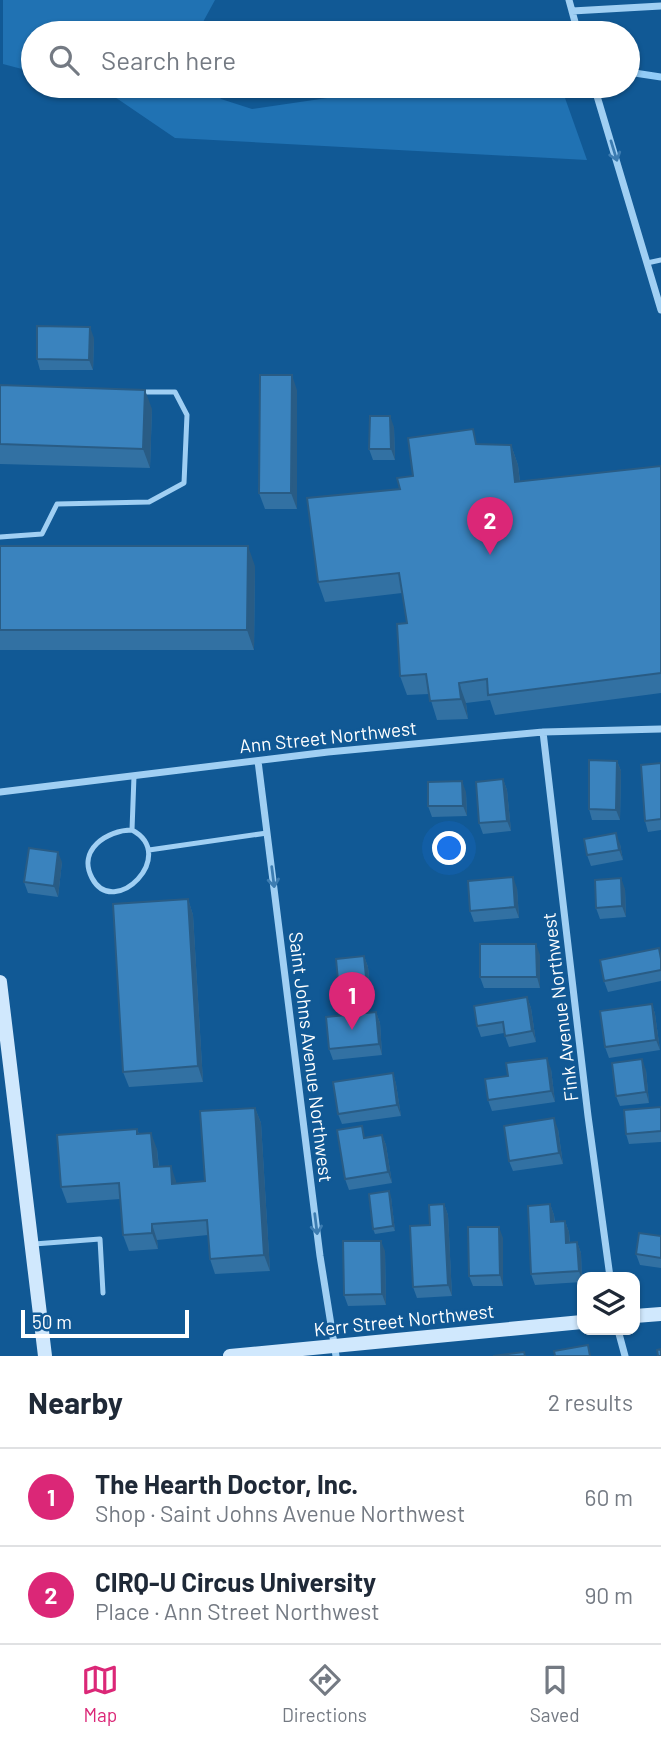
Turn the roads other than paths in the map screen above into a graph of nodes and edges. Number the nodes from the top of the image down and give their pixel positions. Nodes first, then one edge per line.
1 (569, 0) edge
2 (661, 6) edge
3 (572, 11) junction
4 (575, 21) edge
5 (598, 98) edge
6 (661, 260) edge
7 (647, 263) junction
8 (661, 310) edge
9 (135, 392) edge
10 (0, 537) edge
11 (661, 729) edge
12 (543, 732) junction
13 (258, 761) junction
14 (134, 776) junction
15 (0, 792) edge
16 (132, 830) junction
17 (267, 834) junction
18 (149, 850) junction
19 (0, 982) edge
20 (31, 1245) junction
21 (609, 1272) edge
22 (103, 1293) dead end
23 (661, 1314) edge
24 (640, 1316) edge
25 (577, 1323) edge
26 (619, 1335) edge
27 (335, 1351) edge
28 (45, 1356) edge
29 (230, 1356) edge
30 (625, 1356) edge

1 - 3 street
2 - 3 street
3 - 4 street
5 -> 7 street
6 - 7 lane
7 - 8 street
9 - 10 lane
11 - 12 street, Ann Street Northwest
12 - 13 street, Ann Street Northwest
12 - 21 street, Fink Avenue Northwest
13 - 14 street, Ann Street Northwest
13 - 17 street, Saint Johns Avenue Northwest
14 - 15 street, Ann Street Northwest
14 - 16 lane
16 - 18 lane
16 - 18 lane
17 - 18 lane
17 -> 27 street, Saint Johns Avenue Northwest
19 - 20 street
20 - 22 lane
20 - 28 street
23 - 24 street
25 - 27 street, Kerr Street Northwest
26 - 30 street
27 - 29 street, Kerr Street Northwest

